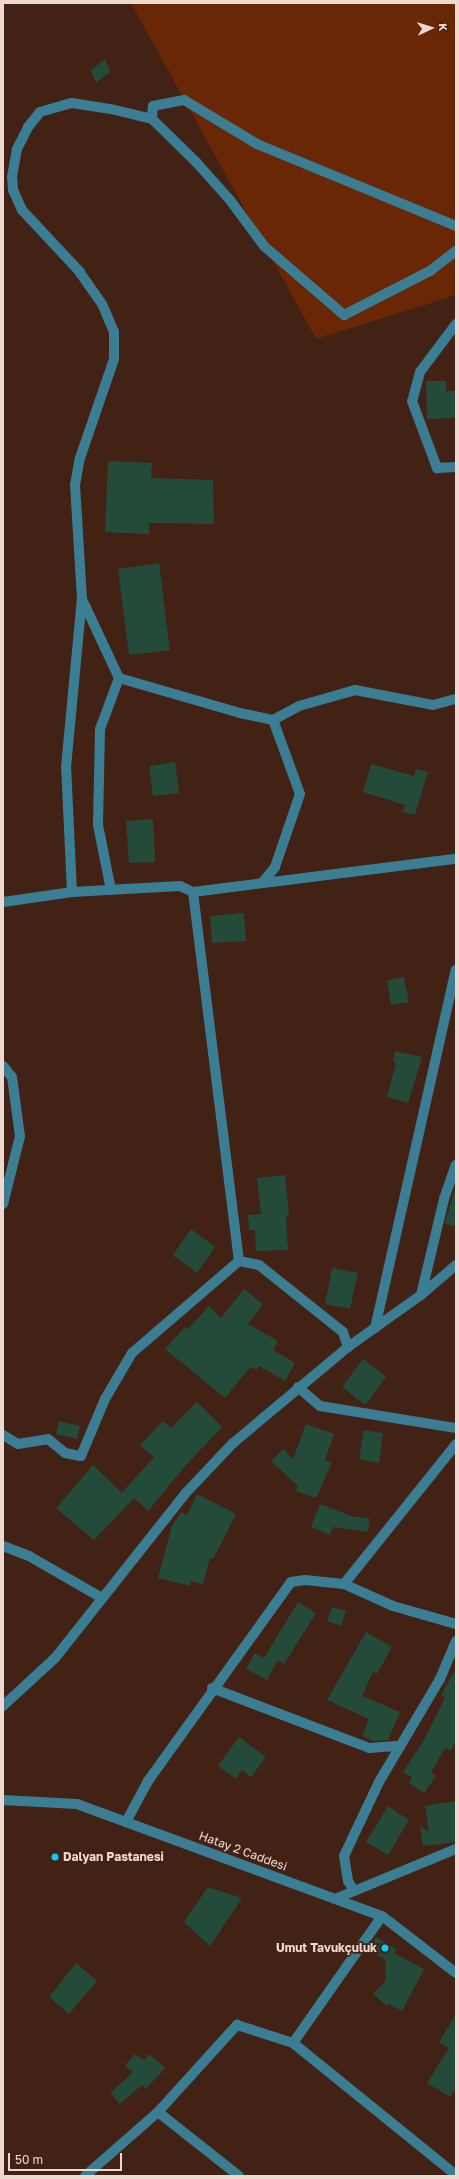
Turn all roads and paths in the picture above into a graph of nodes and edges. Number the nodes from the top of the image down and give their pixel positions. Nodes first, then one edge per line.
1 (152, 119) junction
2 (456, 226) edge
3 (456, 251) edge
4 (456, 324) edge
5 (456, 467) edge
6 (82, 599) junction
7 (119, 678) junction
8 (456, 699) edge
9 (273, 720) junction
10 (456, 859) edge
11 (263, 882) junction
12 (111, 890) junction
13 (72, 892) junction
14 (194, 892) junction
15 (3, 902) edge
16 (456, 970) edge
17 (3, 1066) edge
18 (456, 1165) edge
19 (3, 1204) edge
20 (239, 1262) junction
21 (456, 1266) edge
22 (420, 1296) junction
23 (375, 1328) junction
24 (348, 1348) junction
25 (298, 1387) junction
26 (456, 1428) edge
27 (3, 1435) edge
28 (456, 1444) edge
29 (3, 1546) edge
30 (344, 1584) junction
31 (102, 1598) junction
32 (456, 1624) edge
33 (456, 1641) edge
34 (212, 1688) junction
35 (3, 1706) edge
36 (400, 1746) junction
37 (3, 1800) edge
38 (126, 1822) junction
39 (456, 1849) edge
40 (354, 1891) junction
41 (335, 1899) junction
42 (382, 1916) junction
43 (456, 1973) edge
44 (293, 2043) junction
45 (158, 2112) junction
46 (456, 2175) edge
47 (85, 2176) edge
48 (238, 2176) edge

1 - 2 street
1 - 3 street
1 - 6 street
4 - 5 street
6 - 7 street
6 - 13 street
7 - 9 street
7 - 12 street
8 - 9 street
9 - 11 street
10 - 11 street
11 - 14 street
12 - 13 street
12 - 14 street
13 - 15 street
14 - 20 street
16 - 23 street
17 - 19 street
18 - 22 street
20 - 24 street
20 - 27 street
21 - 22 street
22 - 23 street
23 - 24 street
24 - 25 street
25 - 26 street
25 - 31 street
28 - 30 street
29 - 31 street
30 - 32 street
30 - 34 street
31 - 35 street
33 - 36 street
34 - 36 street
34 - 38 street
36 - 40 street
37 - 38 street, Hatay 2 Caddesi
38 - 41 street, Hatay 2 Caddesi
39 - 40 street
40 - 41 street
41 - 42 street, Hatay 2 Caddesi
42 - 43 street, Hatay 2 Caddesi
42 - 44 street
44 - 45 street
44 - 46 street
45 - 47 street
45 - 48 street

